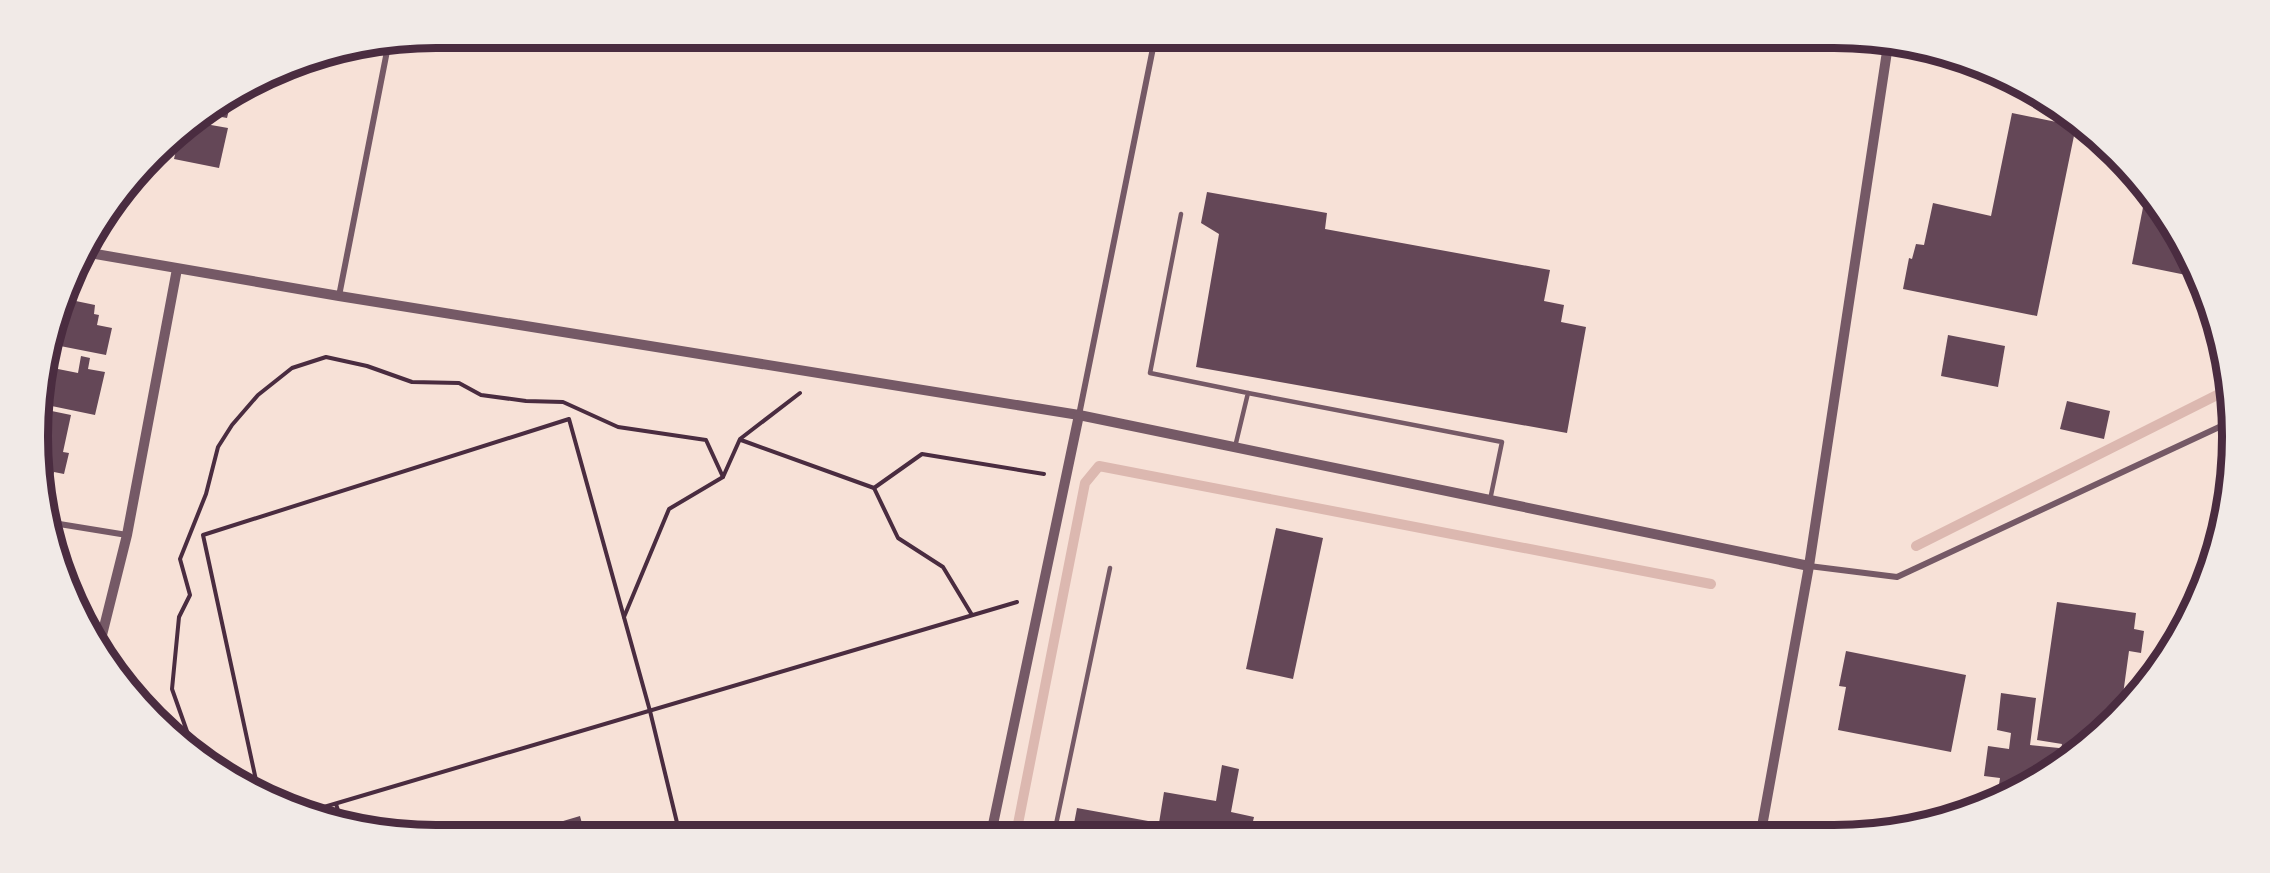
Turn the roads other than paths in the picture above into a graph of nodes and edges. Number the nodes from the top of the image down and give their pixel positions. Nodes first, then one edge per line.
1 (1153, 48) edge
2 (387, 51) edge
3 (1887, 51) edge
4 (1181, 214) dead end
5 (95, 251) edge
6 (177, 269) junction
7 (339, 296) junction
8 (1248, 393) junction
9 (1079, 415) junction
10 (2222, 426) edge
11 (1235, 447) junction
12 (1490, 500) junction
13 (58, 524) edge
14 (127, 535) junction
15 (1809, 566) junction
16 (1110, 568) dead end
17 (102, 634) edge
18 (993, 825) edge
19 (1056, 825) edge
20 (1762, 825) edge

1 - 9 street
2 - 7 street
3 - 15 street
4 - 8 lane
5 - 6 street
6 - 7 street
6 - 14 street
7 - 9 street
8 - 11 lane
8 - 12 lane
9 - 11 street
9 - 18 street
10 - 15 street
11 - 12 street
12 - 15 street
13 - 14 street
14 - 17 street
15 - 20 street
16 - 19 lane

